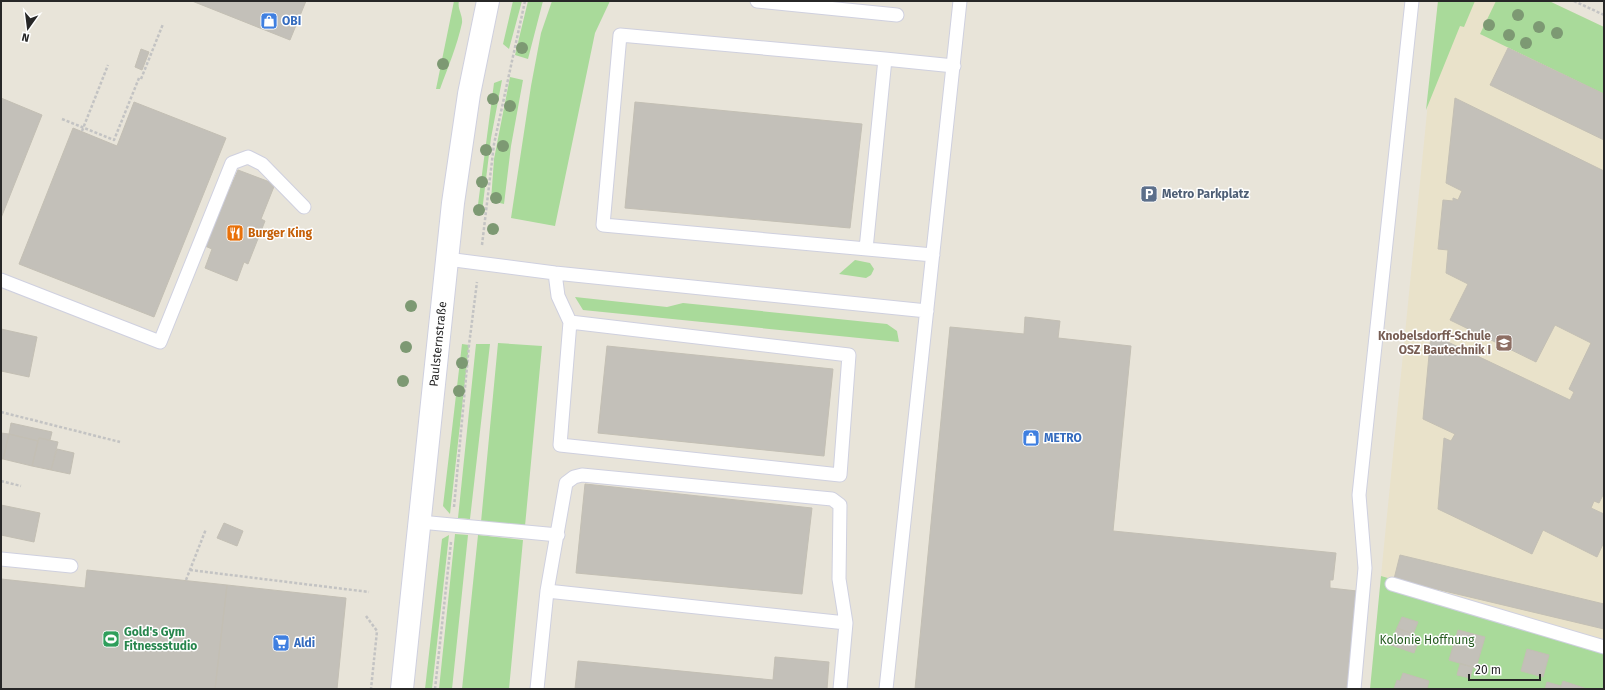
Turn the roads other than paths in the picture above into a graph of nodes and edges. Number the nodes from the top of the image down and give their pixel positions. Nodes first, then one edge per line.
1 (488, 1) edge
2 (757, 1) edge
3 (960, 1) edge
4 (1412, 1) edge
5 (897, 15) dead end
6 (885, 60) junction
7 (954, 66) junction
8 (304, 207) dead end
9 (866, 249) junction
10 (933, 255) junction
11 (447, 259) junction
12 (555, 273) junction
13 (1, 280) edge
14 (927, 311) junction
15 (570, 322) junction
16 (420, 522) junction
17 (558, 535) junction
18 (1, 559) edge
19 (71, 566) dead end
20 (1392, 584) dead end
21 (547, 591) junction
22 (846, 623) junction
23 (1604, 647) edge
24 (402, 689) edge
25 (537, 689) edge
26 (840, 689) edge
27 (886, 689) edge
28 (1354, 689) edge

1 - 11 main road, Paulsternstraße
2 - 5 lane
3 - 7 lane
4 - 28 lane
6 - 7 lane
6 - 9 lane
6 - 9 lane
7 - 10 lane
8 - 13 lane
9 - 10 lane
10 - 14 lane
11 - 12 lane
11 - 16 main road, Paulsternstraße
12 - 14 lane
12 - 15 lane
14 - 27 lane
15 - 15 lane
16 - 17 lane
16 - 24 main road, Paulsternstraße
17 - 21 lane
17 - 22 lane
18 - 19 lane
20 - 23 lane
21 - 22 lane
21 - 25 lane
22 - 26 lane

